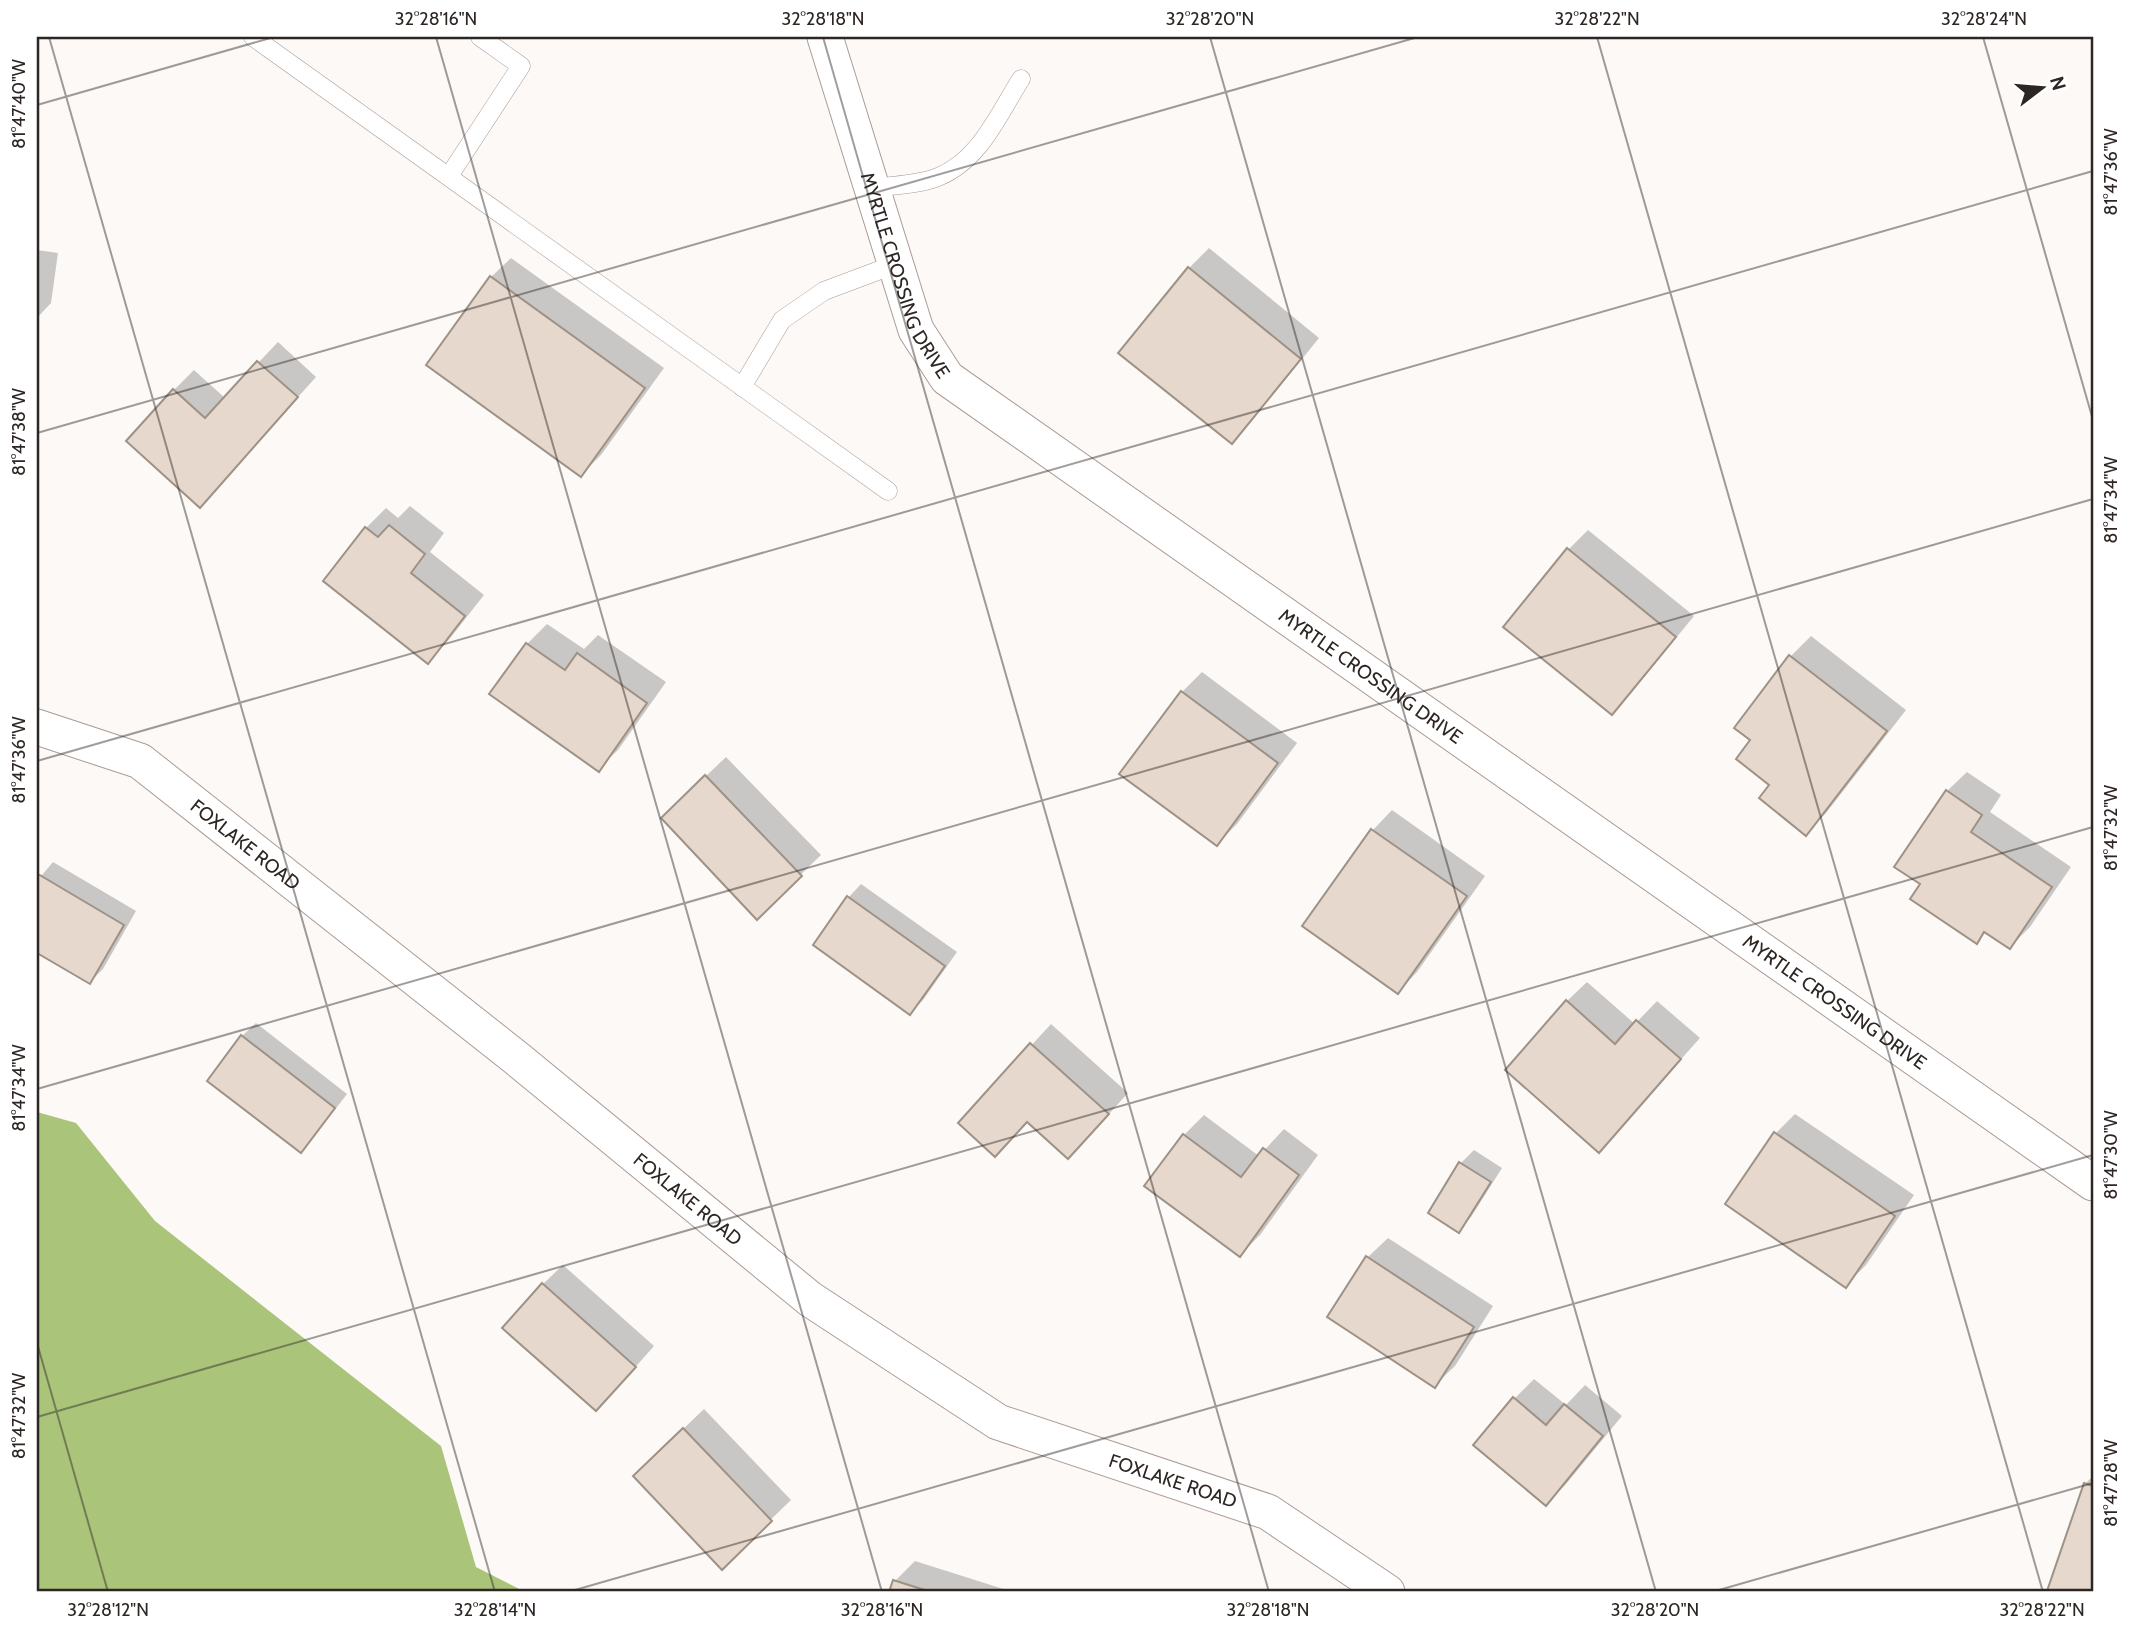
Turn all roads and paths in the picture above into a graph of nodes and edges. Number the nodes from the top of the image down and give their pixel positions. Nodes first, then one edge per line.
1 (253, 37) edge
2 (480, 37) edge
3 (825, 37) edge
4 (1021, 79) dead end
5 (449, 176) junction
6 (873, 188) junction
7 (896, 264) junction
8 (742, 387) junction
9 (888, 491) dead end
10 (37, 727) edge
11 (2093, 1183) edge
12 (1387, 1592) edge

1 - 5 lane
2 - 5 lane
3 - 6 street, MYRTLE CROSSING DRIVE
4 - 6 lane
5 - 8 lane
6 - 7 street, MYRTLE CROSSING DRIVE
7 - 8 lane
7 - 11 street, MYRTLE CROSSING DRIVE
8 - 9 lane
10 - 12 street, FOXLAKE ROAD

